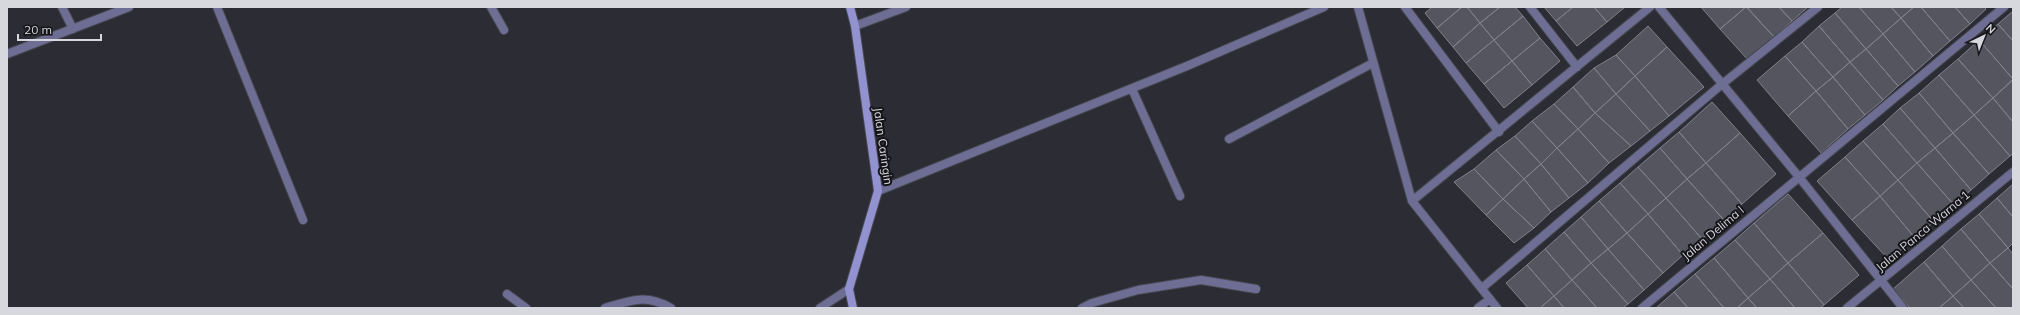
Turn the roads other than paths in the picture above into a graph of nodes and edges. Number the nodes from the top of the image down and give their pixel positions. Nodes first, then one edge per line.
1 (62, 7) edge
2 (129, 7) edge
3 (217, 7) edge
4 (491, 7) edge
5 (850, 7) edge
6 (906, 7) edge
7 (1324, 7) edge
8 (1358, 7) edge
9 (1404, 7) edge
10 (1530, 7) edge
11 (1650, 7) edge
12 (1659, 7) edge
13 (1818, 7) edge
14 (2004, 7) edge
15 (855, 26) junction
16 (73, 29) junction
17 (504, 30) dead end
18 (7, 54) edge
19 (1373, 63) junction
20 (1577, 67) junction
21 (1721, 85) junction
22 (1132, 89) junction
23 (1499, 132) junction
24 (1228, 139) dead end
25 (2013, 172) edge
26 (1799, 177) junction
27 (878, 190) junction
28 (1180, 196) dead end
29 (1412, 201) junction
30 (303, 220) dead end
31 (1881, 281) junction
32 (849, 288) junction
33 (1482, 288) junction
34 (1256, 289) dead end
35 (507, 294) dead end
36 (1490, 299) junction
37 (526, 308) edge
38 (605, 308) edge
39 (671, 308) edge
40 (820, 308) edge
41 (853, 308) edge
42 (1082, 308) edge
43 (1478, 308) edge
44 (1497, 308) edge
45 (1642, 308) edge
46 (1847, 308) edge
47 (1902, 308) edge

1 - 16 street
2 - 16 street
3 - 30 street
4 - 17 street
5 - 15 street, Jalan Caringin
6 - 15 street
7 - 22 street
8 - 19 street
9 - 23 street
10 - 20 street
11 - 20 street
12 - 21 street
13 - 21 street
14 - 26 street, Jalan Delima I
15 - 27 street, Jalan Caringin
16 - 18 street
19 - 24 street
19 - 29 street
20 - 23 street
21 - 26 street
21 - 33 street
22 - 27 street
22 - 28 street
23 - 29 street
25 - 31 street, Jalan Panca Warna 1
26 - 31 street
26 - 45 street, Jalan Delima I
27 - 32 street, Jalan Caringin
29 - 33 street
31 - 46 street, Jalan Panca Warna 1
31 - 47 street
32 - 40 street
32 - 41 street, Jalan Caringin
33 - 36 street
34 - 42 street
35 - 37 street
36 - 43 street
36 - 44 street
38 - 39 street

